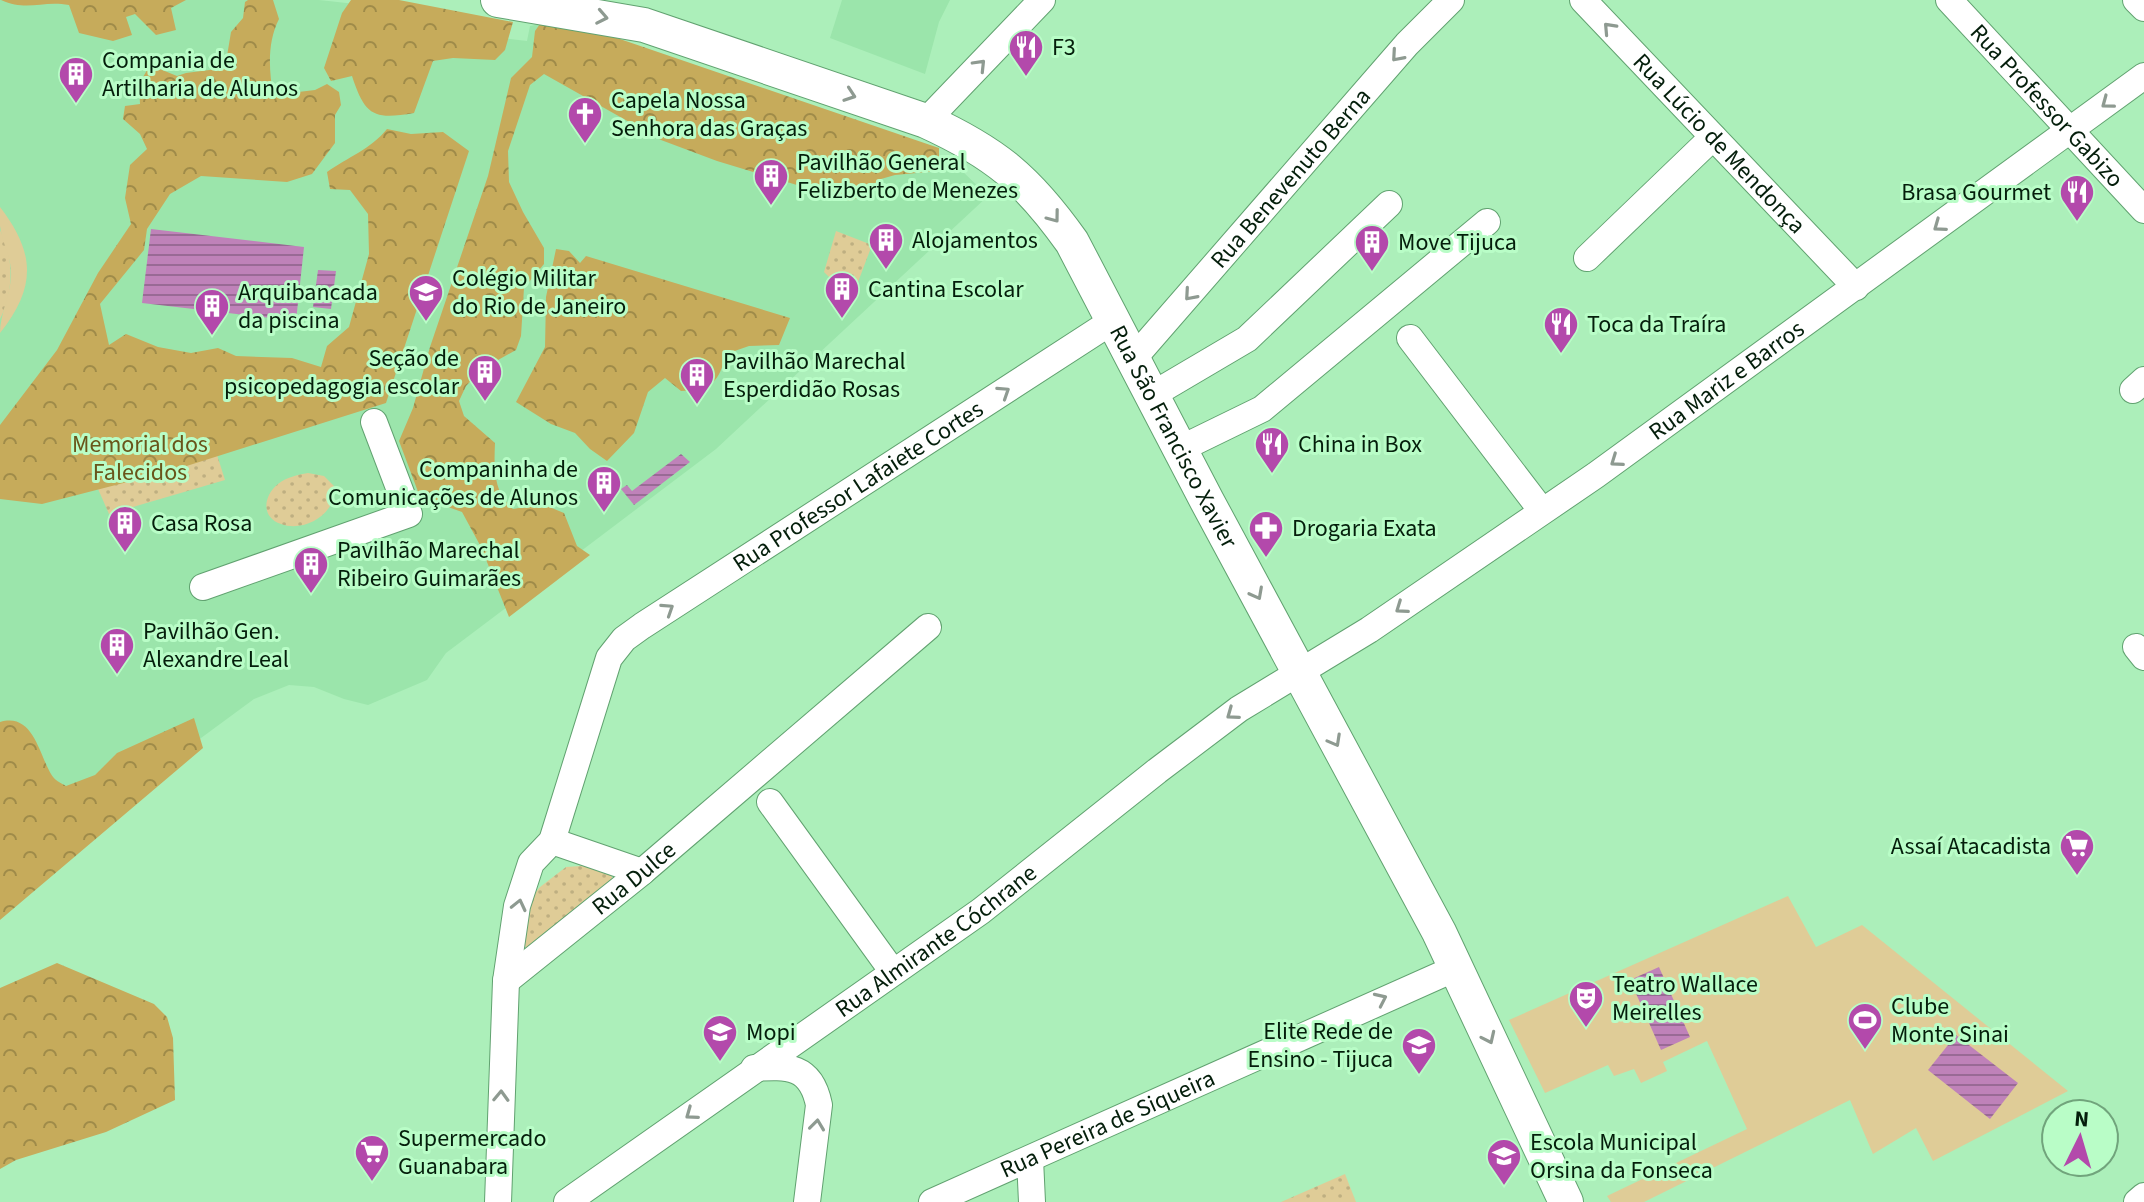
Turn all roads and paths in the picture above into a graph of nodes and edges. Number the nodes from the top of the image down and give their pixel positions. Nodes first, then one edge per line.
1 (498, 0) edge
2 (1042, 0) edge
3 (1451, 0) edge
4 (1583, 0) edge
5 (1949, 0) edge
6 (2136, 0) edge
7 (564, 5) edge
8 (2144, 8) edge
9 (2144, 76) edge
10 (926, 121) junction
11 (2070, 131) junction
12 (1713, 137) junction
13 (1389, 204) dead end
14 (2144, 210) edge
15 (1487, 222) dead end
16 (1587, 258) dead end
17 (1856, 287) junction
18 (1114, 320) junction
19 (1410, 338) dead end
20 (1133, 359) junction
21 (1152, 395) junction
22 (374, 422) dead end
23 (1180, 449) junction
24 (1542, 511) junction
25 (203, 587) dead end
26 (928, 627) dead end
27 (1298, 672) junction
28 (770, 802) dead end
29 (552, 841) junction
30 (642, 872) junction
31 (1456, 968) junction
32 (893, 972) junction
33 (506, 981) junction
34 (754, 1068) junction
35 (1030, 1159) junction
36 (2144, 1196) edge
37 (498, 1202) edge
38 (567, 1202) edge
39 (807, 1202) edge
40 (932, 1202) edge
41 (1032, 1202) edge
42 (1566, 1202) edge
43 (2137, 1202) edge

1 - 7 main road, Rua São Francisco Xavier
10 -> 2 street
3 -> 20 street, Rua Benevenuto Berna
12 -> 4 street, Rua Lúcio de Mendonça
5 - 11 street, Rua Professor Gabizo
6 - 8 street
7 -> 10 main road, Rua São Francisco Xavier
9 -> 11 street, Rua Mariz e Barros
10 -> 18 main road, Rua São Francisco Xavier
11 - 14 street, Rua Professor Gabizo
11 -> 17 street, Rua Mariz e Barros
12 - 16 street
12 - 17 street, Rua Lúcio de Mendonça
13 - 21 street
15 - 23 street
17 -> 24 street, Rua Mariz e Barros
18 - 20 main road, Rua São Francisco Xavier
29 -> 18 street, Rua Professor Lafaiete Cortes
19 - 24 street
20 - 21 main road, Rua São Francisco Xavier
21 - 23 main road, Rua São Francisco Xavier
22 - 25 street
23 -> 27 main road, Rua São Francisco Xavier
24 -> 27 street, Rua Mariz e Barros
26 - 30 street, Rua Dulce
27 -> 31 main road, Rua São Francisco Xavier
27 -> 32 street, Rua Almirante Cóchrane
28 - 32 street
29 - 30 street
33 -> 29 street
30 - 33 street, Rua Dulce
35 -> 31 street, Rua Pereira de Siqueira
31 -> 42 main road, Rua São Francisco Xavier
32 - 34 street, Rua Almirante Cóchrane
37 -> 33 street
34 -> 38 street, Rua Almirante Cóchrane
39 -> 34 street
35 - 40 street, Rua Pereira de Siqueira
35 - 41 street
36 - 43 street

